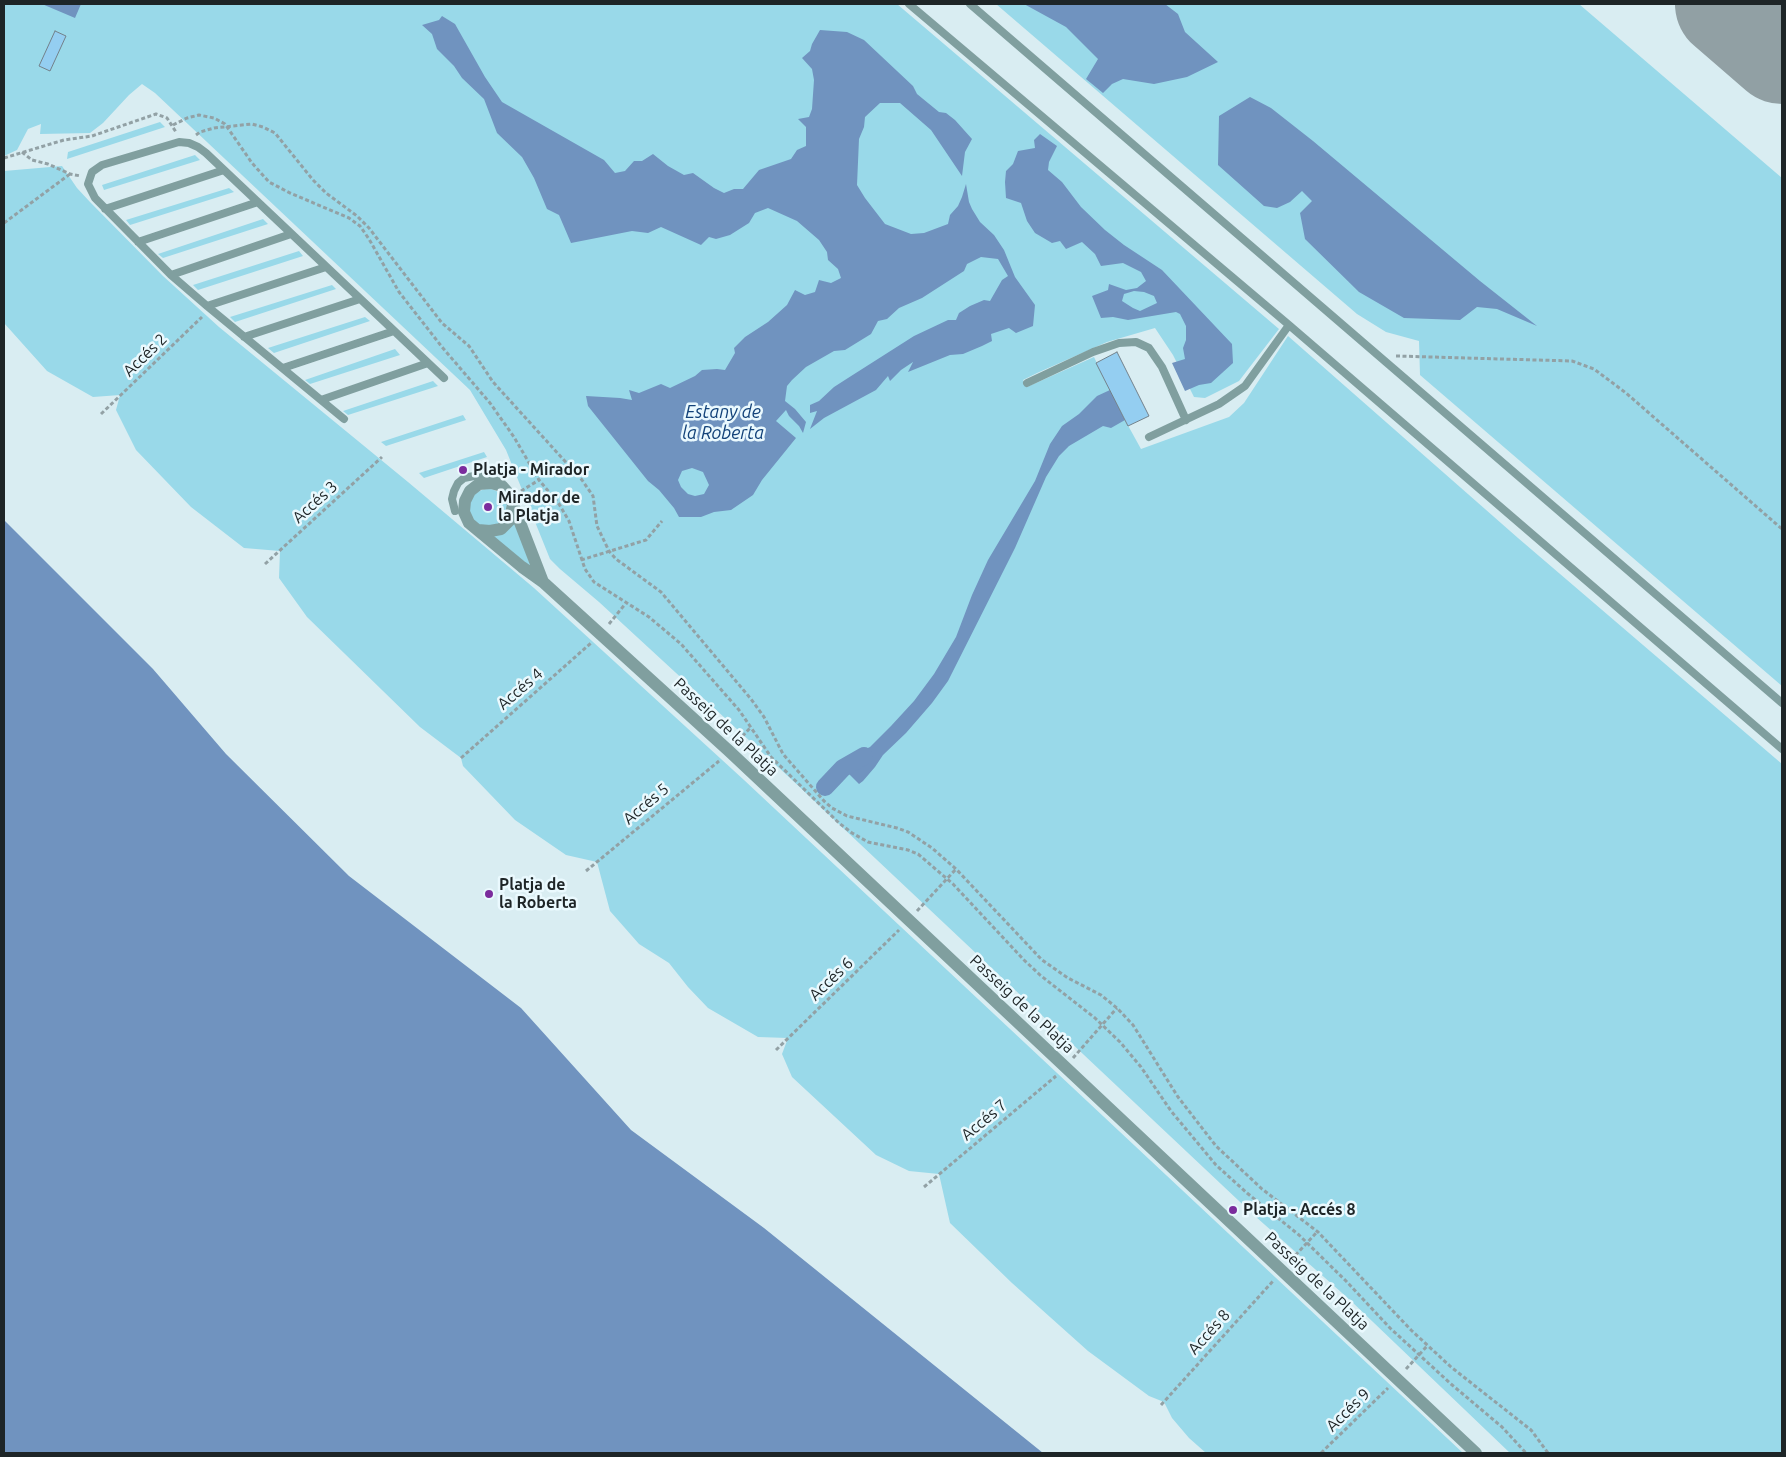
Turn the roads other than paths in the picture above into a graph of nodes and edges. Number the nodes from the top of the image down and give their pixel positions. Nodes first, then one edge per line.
1 (909, 4) edge
2 (970, 4) edge
3 (224, 170) junction
4 (258, 202) junction
5 (105, 209) junction
6 (291, 234) junction
7 (138, 242) junction
8 (326, 267) junction
9 (171, 275) junction
10 (360, 298) junction
11 (207, 310) junction
12 (1289, 325) junction
13 (394, 331) junction
14 (244, 337) junction
15 (428, 363) junction
16 (282, 368) junction
17 (444, 378) dead end
18 (1027, 384) dead end
19 (321, 400) junction
20 (344, 419) dead end
21 (1186, 420) junction
22 (1149, 437) dead end
23 (503, 477) dead end
24 (515, 498) junction
25 (455, 511) dead end
26 (478, 530) junction
27 (543, 582) junction
28 (1782, 703) edge
29 (1782, 749) edge
30 (1476, 1453) edge

1 - 12 lane
2 - 28 lane
3 - 4 lane
3 - 5 lane
3 - 5 lane
4 - 6 lane
4 - 7 lane
5 - 7 lane
6 - 8 lane
6 - 9 lane
7 - 9 lane
8 - 10 lane
8 - 11 lane
9 - 11 lane
10 - 13 lane
10 - 14 lane
11 - 14 lane
12 - 21 lane
12 - 29 lane
13 - 15 lane
13 - 16 lane
14 - 16 lane
15 - 17 lane
15 - 19 lane
16 - 19 lane
18 - 21 lane
19 - 20 lane
21 - 22 lane
23 - 25 lane
24 - 26 street
24 - 26 street, Passeig de la Platja
24 - 27 street, Passeig de la Platja
26 - 27 street, Passeig de la Platja
27 - 30 street, Passeig de la Platja

